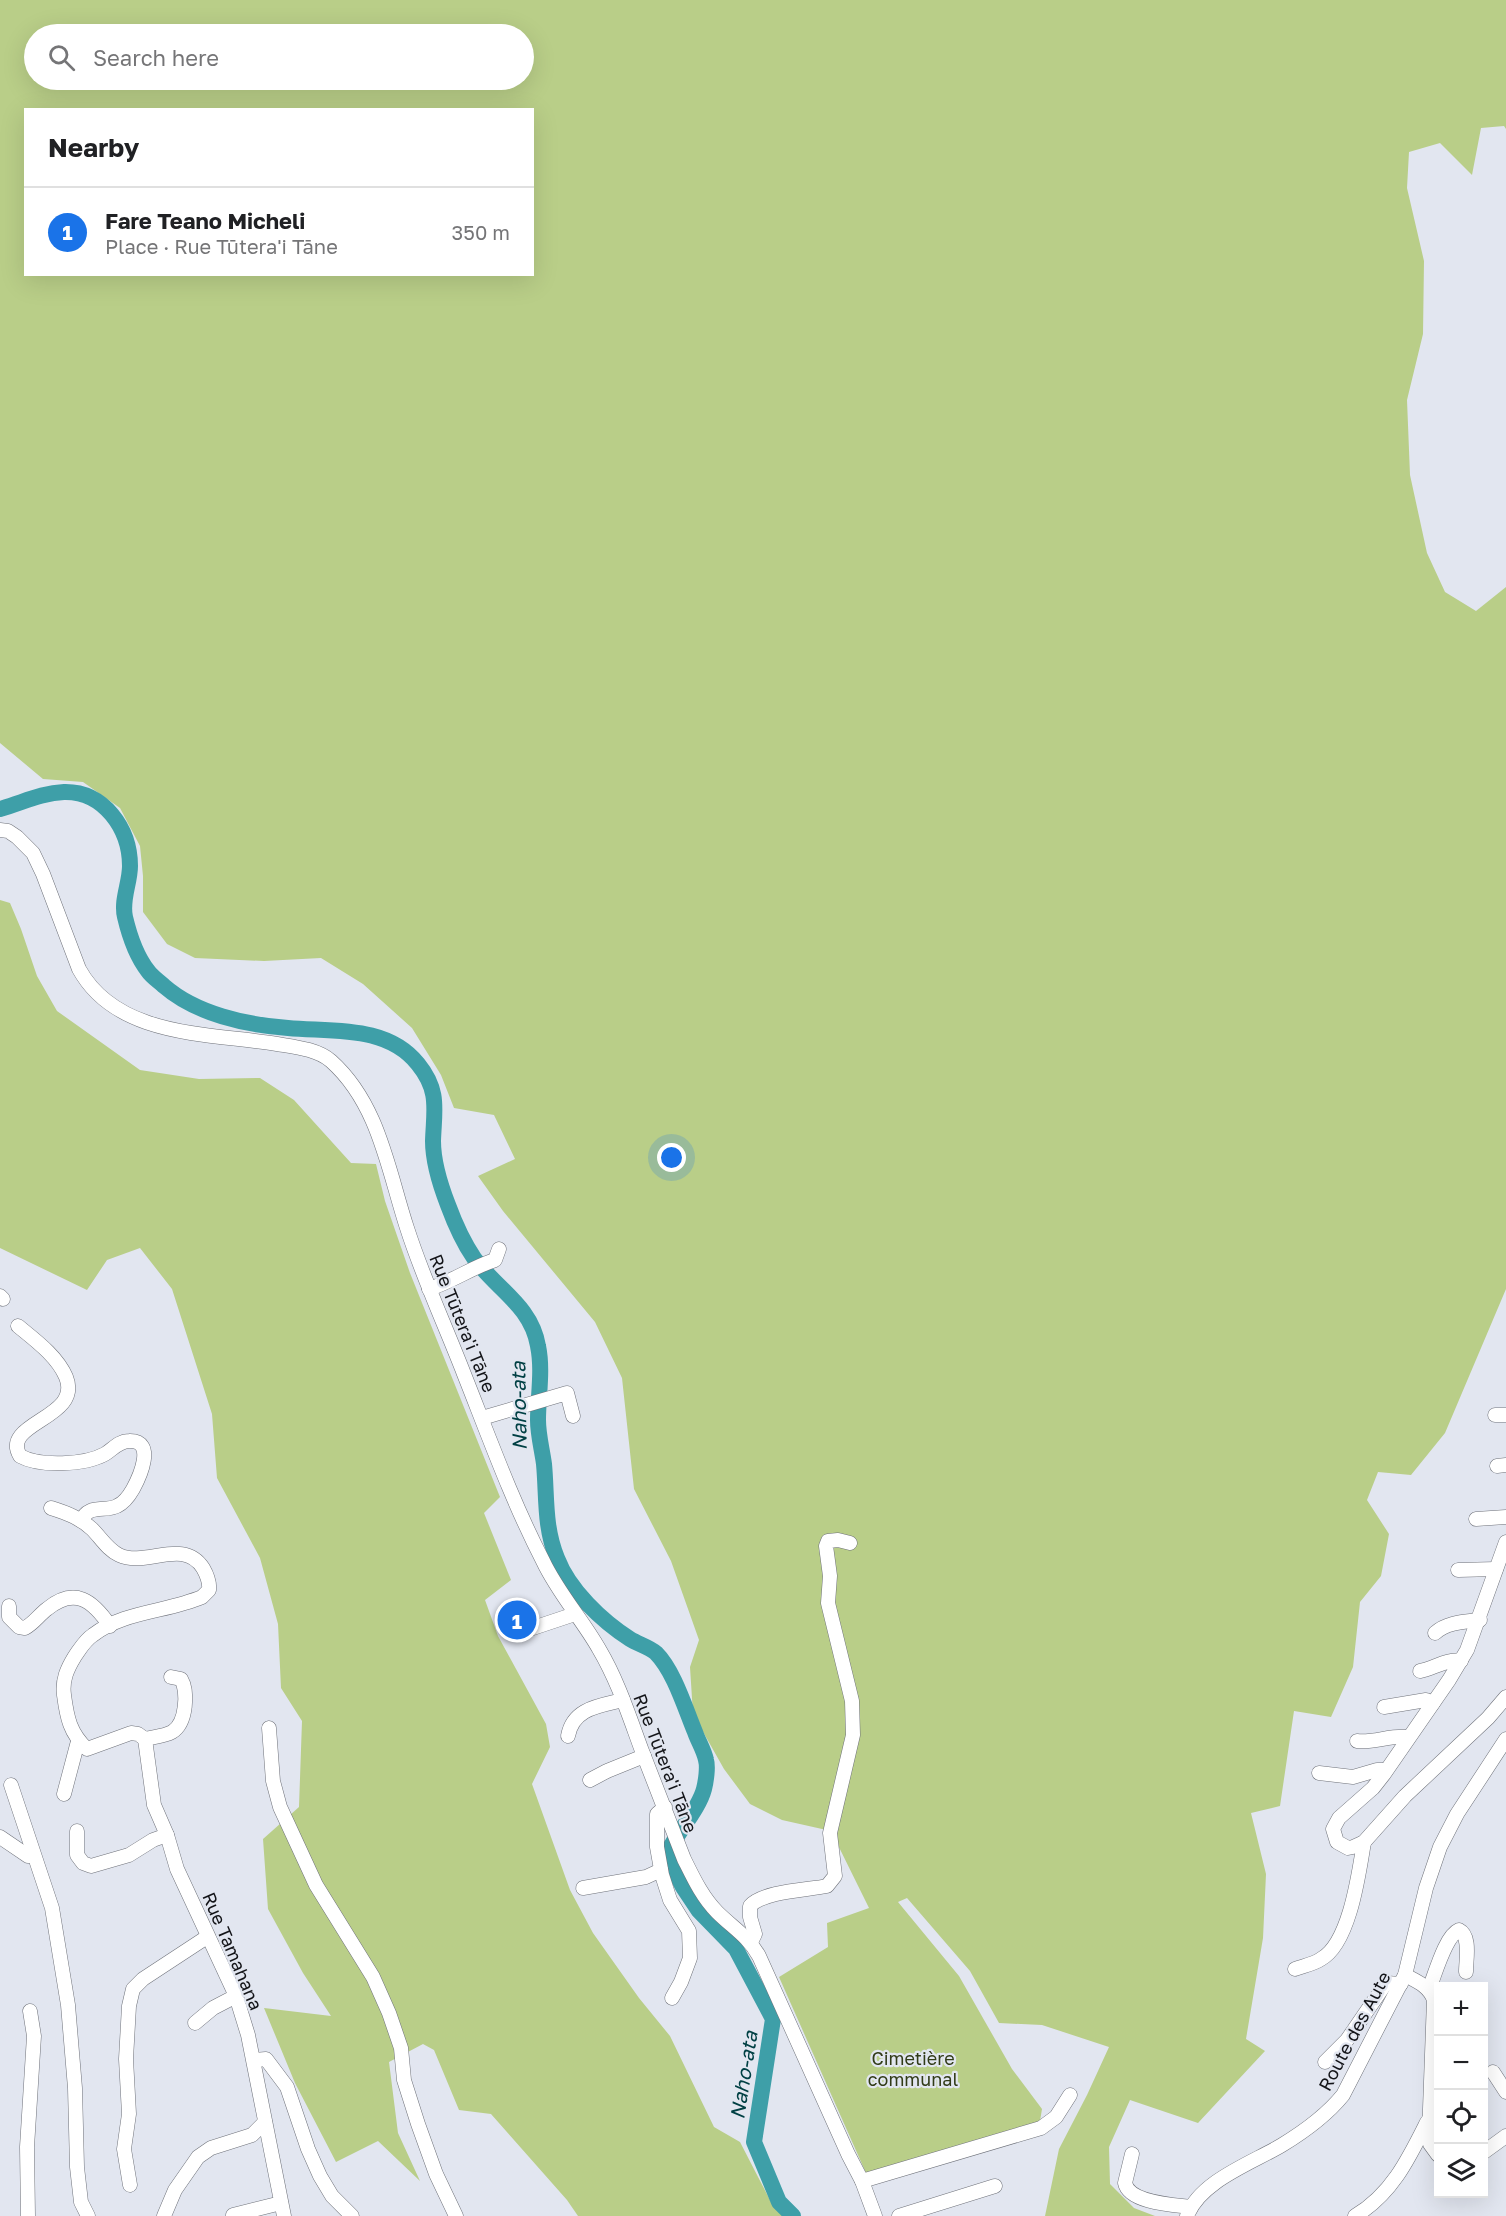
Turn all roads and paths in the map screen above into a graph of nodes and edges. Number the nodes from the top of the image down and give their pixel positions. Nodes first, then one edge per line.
1 (0, 830) edge
2 (499, 1248) dead end
3 (429, 1289) junction
4 (18, 1326) dead end
5 (573, 1416) dead end
6 (482, 1418) junction
7 (51, 1508) dead end
8 (1506, 1517) edge
9 (1476, 1519) dead end
10 (82, 1521) junction
11 (1506, 1542) edge
12 (850, 1543) dead end
13 (1496, 1569) junction
14 (1458, 1570) dead end
15 (9, 1606) dead end
16 (575, 1614) junction
17 (1480, 1620) junction
18 (110, 1626) junction
19 (527, 1630) dead end
20 (1435, 1633) dead end
21 (1461, 1661) junction
22 (1420, 1671) dead end
23 (171, 1677) dead end
24 (1506, 1697) edge
25 (623, 1700) junction
26 (1432, 1703) junction
27 (1384, 1707) dead end
28 (269, 1728) dead end
29 (568, 1736) dead end
30 (1408, 1737) junction
31 (145, 1739) junction
32 (1506, 1739) edge
33 (1357, 1741) dead end
34 (80, 1742) junction
35 (644, 1756) junction
36 (1386, 1770) junction
37 (1319, 1773) dead end
38 (590, 1780) dead end
39 (11, 1785) dead end
40 (64, 1794) dead end
41 (664, 1807) junction
42 (77, 1831) dead end
43 (167, 1835) junction
44 (0, 1838) edge
45 (1364, 1842) junction
46 (34, 1856) junction
47 (660, 1870) junction
48 (583, 1888) dead end
49 (207, 1937) junction
50 (751, 1942) junction
51 (1295, 1969) dead end
52 (1466, 1972) dead end
53 (1403, 1979) junction
54 (1429, 1989) junction
55 (236, 1996) junction
56 (672, 1998) dead end
57 (30, 2011) dead end
58 (195, 2023) dead end
59 (254, 2060) junction
60 (1325, 2062) dead end
61 (1493, 2072) dead end
62 (1506, 2092) edge
63 (1070, 2095) dead end
64 (1430, 2116) junction
65 (266, 2122) junction
66 (1506, 2136) edge
67 (1488, 2149) edge
68 (1434, 2150) edge
69 (1132, 2154) dead end
70 (862, 2181) junction
71 (130, 2185) dead end
72 (995, 2186) dead end
73 (283, 2210) edge
74 (1189, 2212) edge
75 (233, 2215) edge
76 (28, 2216) edge
77 (88, 2216) edge
78 (164, 2216) edge
79 (352, 2216) edge
80 (456, 2216) edge
81 (875, 2216) edge
82 (899, 2216) edge
83 (1355, 2216) edge

1 - 3 street, Rue Tūtera'i Tāne
2 - 3 street
3 - 6 street, Rue Tūtera'i Tāne
4 - 10 street
5 - 6 street
6 - 16 street, Rue Tūtera'i Tāne
7 - 10 street
8 - 9 street
10 - 18 street
11 - 13 street
12 - 50 street
13 - 14 street
13 - 17 street
15 - 18 street
16 - 19 street
16 - 25 street, Rue Tūtera'i Tāne
17 - 20 street
17 - 21 street
18 - 34 street
21 - 22 street
21 - 26 street
23 - 31 street
24 - 45 street
25 - 29 street
25 - 35 street, Rue Tūtera'i Tāne
26 - 27 street
26 - 30 street
28 - 80 street
30 - 33 street
30 - 36 street
31 - 34 street
31 - 43 street, Rue Tamahana
32 - 53 street, Route des Aute
34 - 40 street
35 - 38 street
35 - 41 street, Rue Tūtera'i Tāne
36 - 37 street
36 - 45 street
39 - 46 street
41 - 47 street
41 - 50 street, Rue Tūtera'i Tāne
42 - 43 street
43 - 49 street, Rue Tamahana
44 - 46 street
45 - 51 street
46 - 77 street
47 - 48 street
47 - 56 street
49 - 55 street, Rue Tamahana
49 - 71 street
50 - 70 street, Rue Tūtera'i Tāne
52 - 54 street
53 - 54 street
53 - 60 street
53 - 74 street, Route des Aute
54 - 64 street
55 - 58 street
55 - 59 street, Rue Tamahana
57 - 76 street
59 - 65 street, Rue Tamahana
59 - 79 street
61 - 62 street
63 - 70 street
64 - 68 street
64 - 83 street
65 - 73 street, Rue Tamahana
65 - 78 street
66 - 67 street
69 - 74 street
70 - 81 street, Rue Tūtera'i Tāne
72 - 82 street
73 - 75 street

